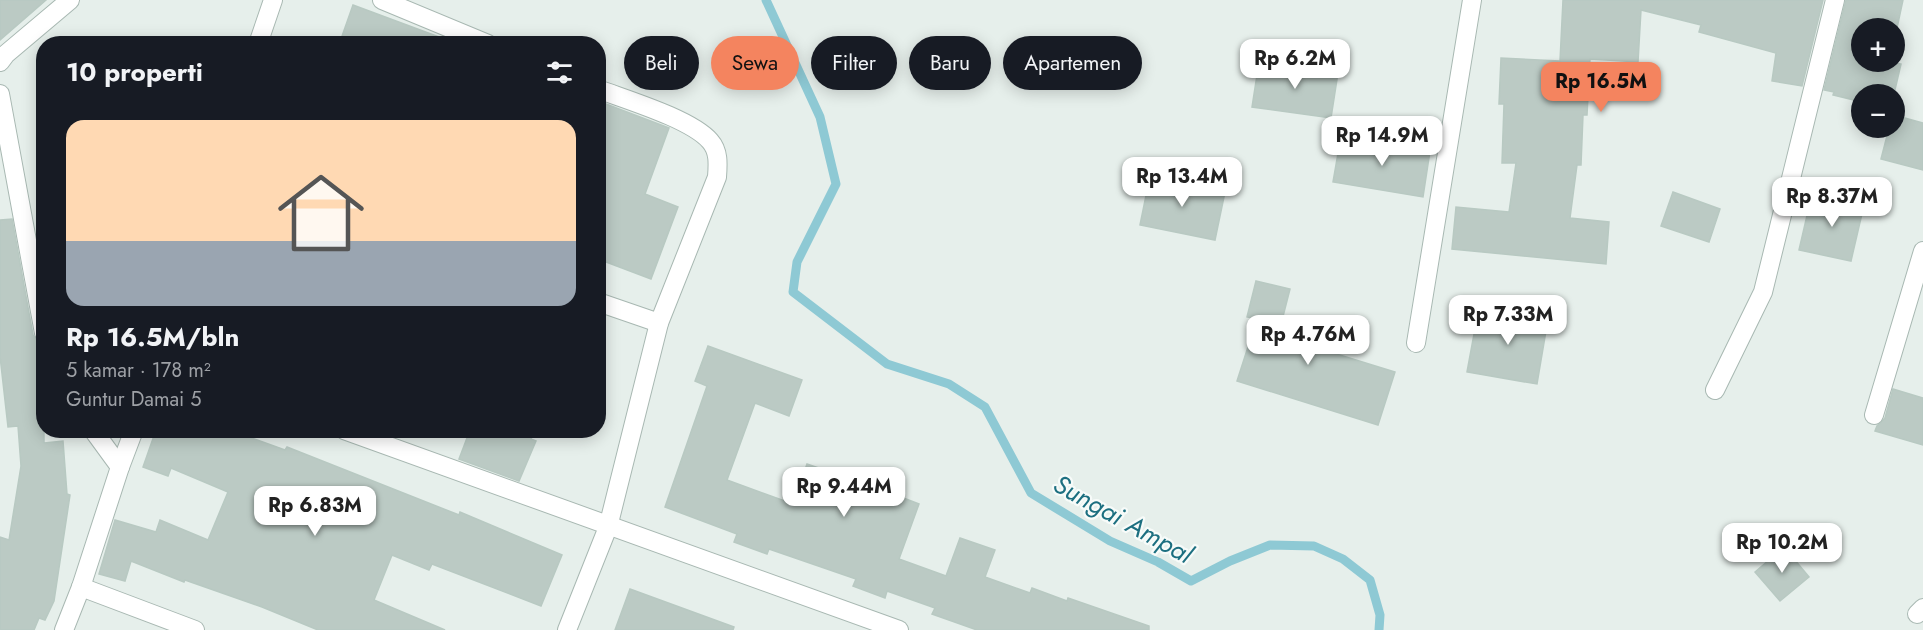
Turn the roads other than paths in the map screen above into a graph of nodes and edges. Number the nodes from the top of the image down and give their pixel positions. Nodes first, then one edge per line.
1 (70, 0) edge
2 (273, 0) edge
3 (382, 0) edge
4 (1472, 0) edge
5 (1835, 0) edge
6 (261, 36) edge
7 (469, 36) edge
8 (0, 62) edge
9 (606, 92) edge
10 (0, 94) edge
11 (1923, 251) edge
12 (36, 290) edge
13 (606, 305) edge
14 (659, 323) junction
15 (1416, 343) dead end
16 (1715, 390) dead end
17 (1874, 415) dead end
18 (99, 438) edge
19 (131, 438) edge
20 (366, 438) edge
21 (120, 467) junction
22 (608, 527) junction
23 (81, 587) junction
24 (64, 630) edge
25 (195, 630) edge
26 (567, 630) edge
27 (898, 630) edge

1 - 8 street
2 - 6 street
3 - 7 street
4 - 15 street
5 - 16 street
9 - 14 street
10 - 12 street
11 - 17 street
13 - 14 street
14 - 22 street
18 - 21 street
19 - 21 street
20 - 22 street
21 - 23 street
22 - 26 street
22 - 27 street
23 - 24 street
23 - 25 street

